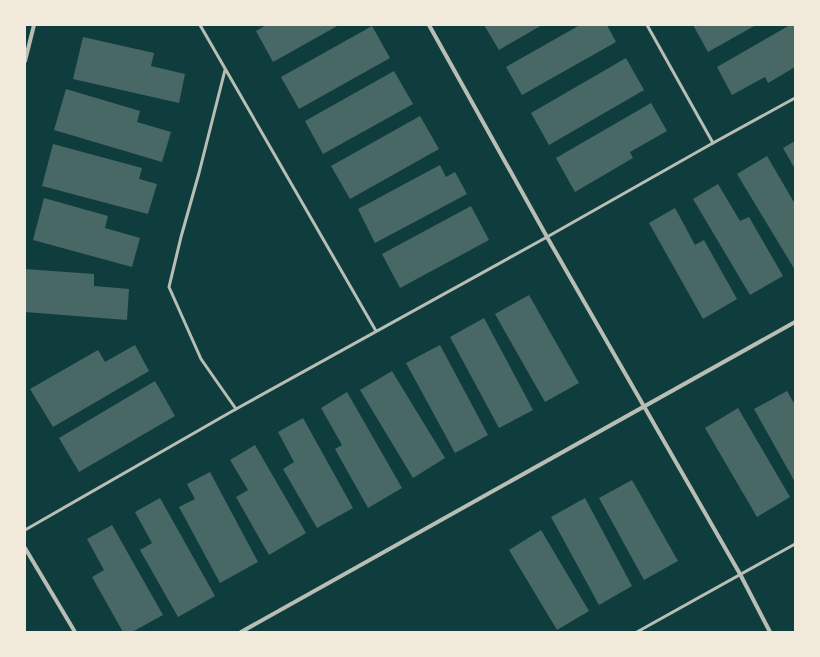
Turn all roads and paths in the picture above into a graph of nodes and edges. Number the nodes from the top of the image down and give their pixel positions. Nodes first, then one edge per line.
1 (34, 25) edge
2 (200, 25) edge
3 (429, 25) edge
4 (647, 25) edge
5 (25, 61) edge
6 (225, 70) junction
7 (795, 98) edge
8 (713, 143) junction
9 (547, 237) junction
10 (795, 322) edge
11 (376, 331) junction
12 (644, 407) junction
13 (236, 409) junction
14 (25, 530) edge
15 (795, 544) edge
16 (25, 548) edge
17 (740, 574) junction
18 (75, 632) edge
19 (241, 632) edge
20 (637, 632) edge
21 (770, 632) edge

1 - 5 street
2 - 6 lane
3 - 9 street
4 - 8 lane
6 - 11 lane
6 - 13 lane
7 - 8 lane
8 - 9 lane
9 - 11 lane
9 - 12 street
10 - 12 street
11 - 13 lane
12 - 17 street
12 - 19 street
13 - 14 lane
15 - 17 lane
16 - 18 street
17 - 20 lane
17 - 21 street

